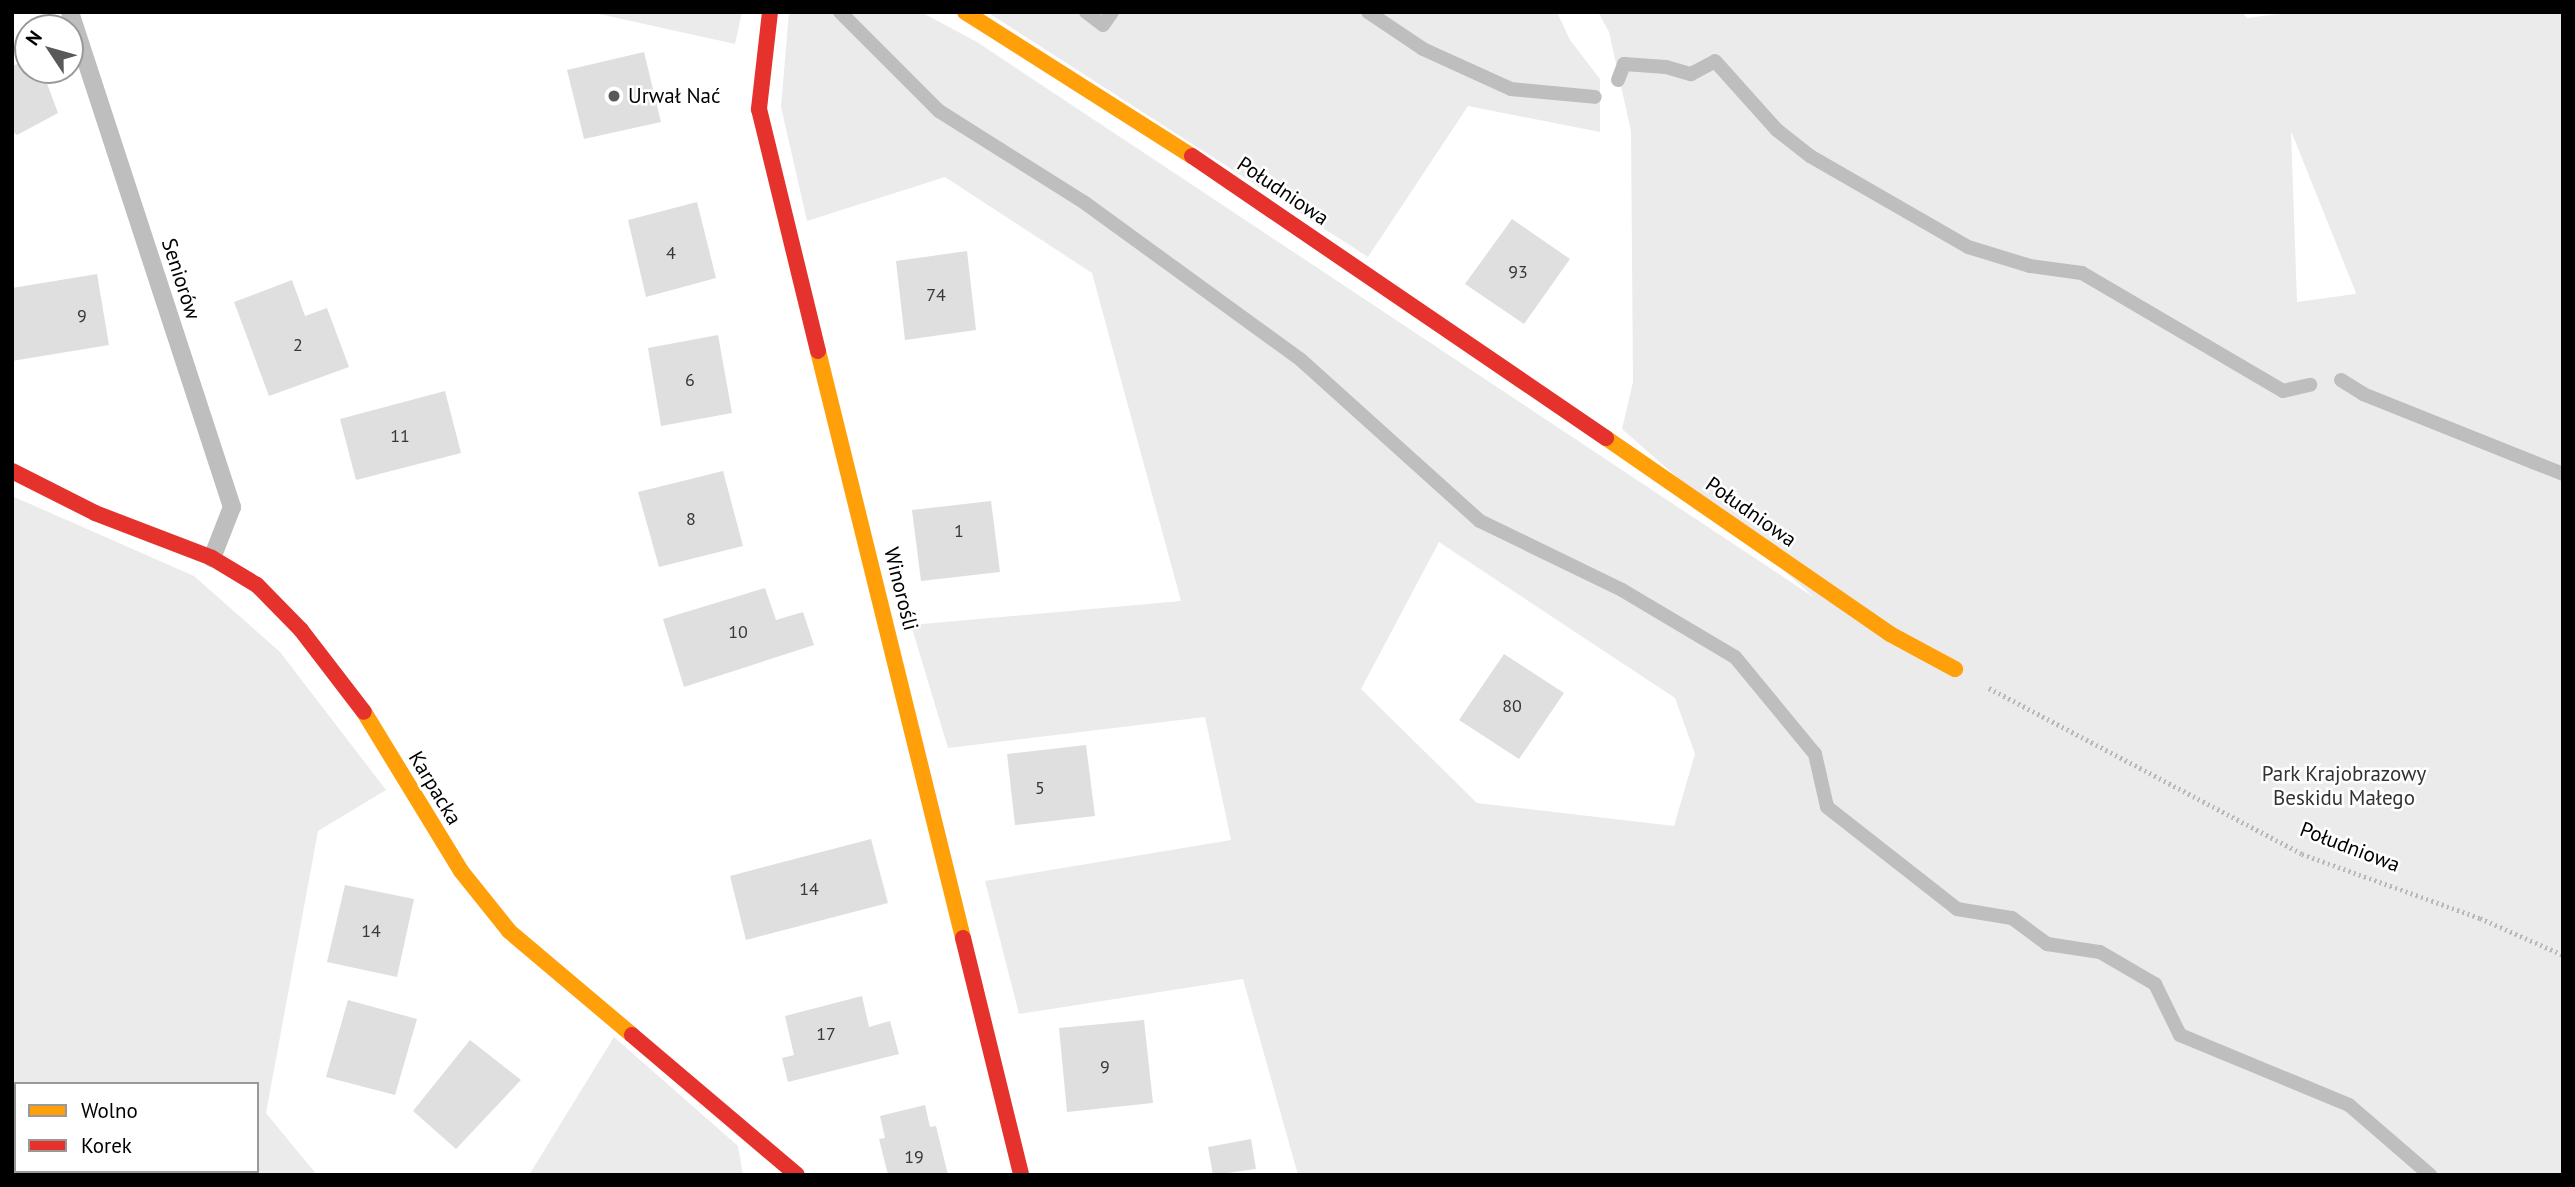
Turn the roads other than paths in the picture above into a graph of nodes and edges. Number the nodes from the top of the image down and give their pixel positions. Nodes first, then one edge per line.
1 (70, 12) edge
2 (770, 12) edge
3 (965, 12) edge
4 (12, 471) edge
5 (212, 558) junction
6 (1955, 669) road end
7 (797, 1175) edge
8 (1021, 1175) edge

1 - 5 lane, Seniorów
2 - 8 street, Winorośli
3 - 6 street, Południowa
4 - 5 street, Karpacka
5 - 7 street, Karpacka

